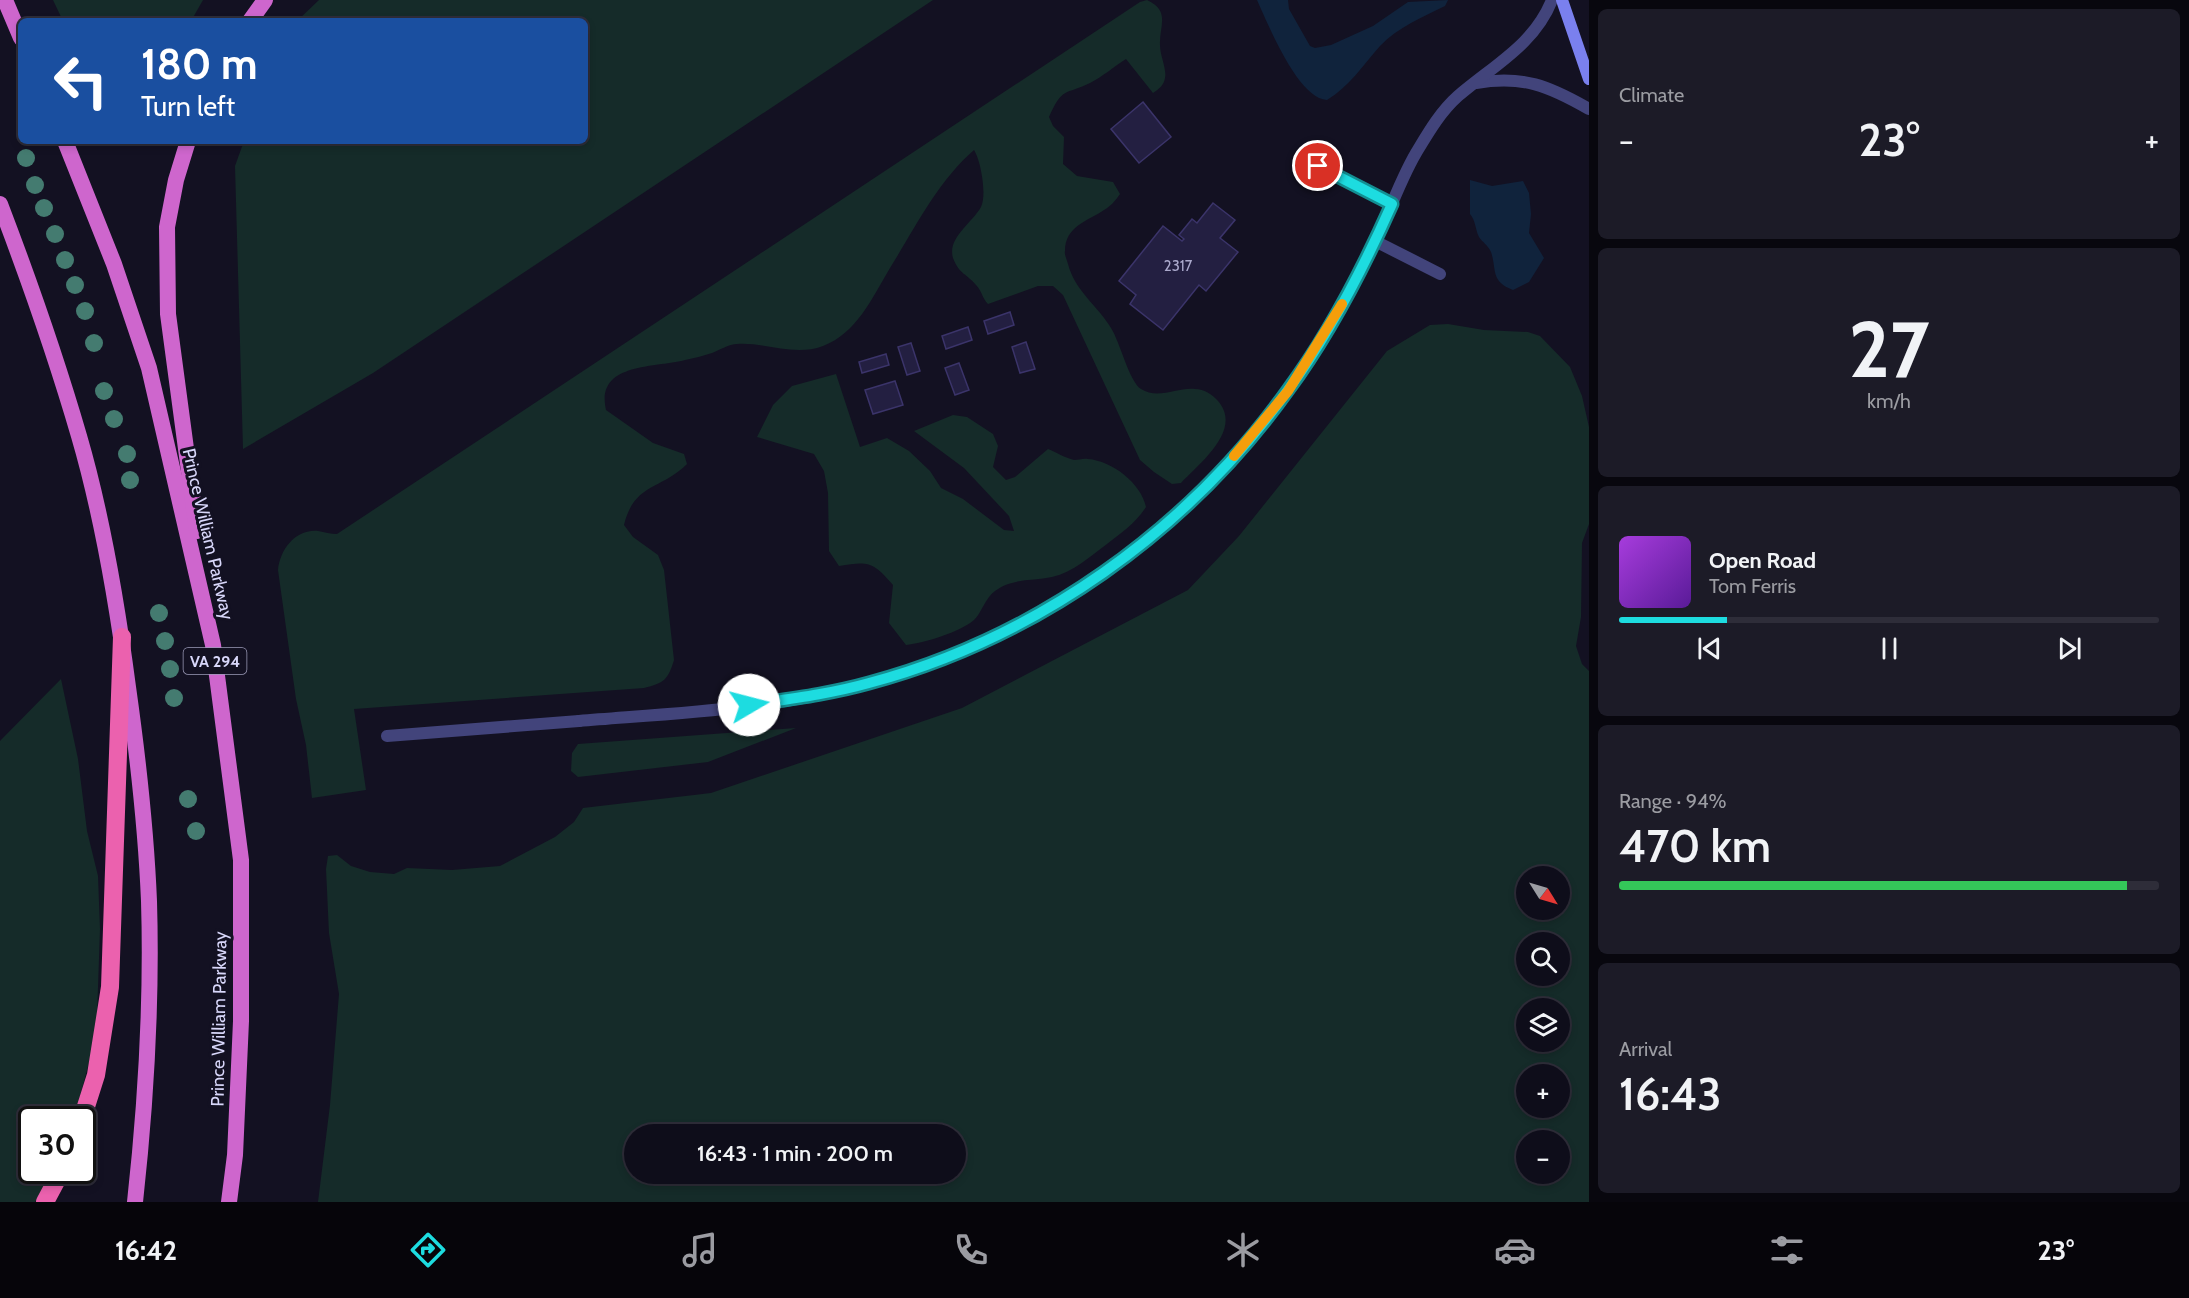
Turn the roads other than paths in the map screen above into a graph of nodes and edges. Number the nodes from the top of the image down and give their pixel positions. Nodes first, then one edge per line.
1 (5, 0) edge
2 (265, 0) edge
3 (1552, 0) edge
4 (1562, 0) edge
5 (252, 18) edge
6 (18, 31) edge
7 (1589, 79) edge
8 (1474, 83) junction
9 (1589, 109) edge
10 (66, 144) edge
11 (187, 144) edge
12 (1306, 160) dead end
13 (0, 204) edge
14 (1392, 204) junction
15 (1375, 241) junction
16 (1440, 274) dead end
17 (122, 637) junction
18 (213, 645) junction
19 (387, 736) dead end
20 (86, 1106) edge
21 (55, 1184) edge
22 (45, 1202) edge
23 (135, 1202) edge
24 (229, 1202) edge

1 - 6 highway
2 - 5 highway
3 - 8 street
4 - 7 main road
8 - 9 street
8 - 14 street
10 - 18 highway, Prince William Parkway / VA 294
11 - 18 highway
12 - 14 street
13 - 17 highway
14 - 15 street
15 - 16 street
15 - 19 street
17 - 20 highway
17 - 23 highway
18 - 24 highway, Prince William Parkway / VA 294
21 - 22 highway

